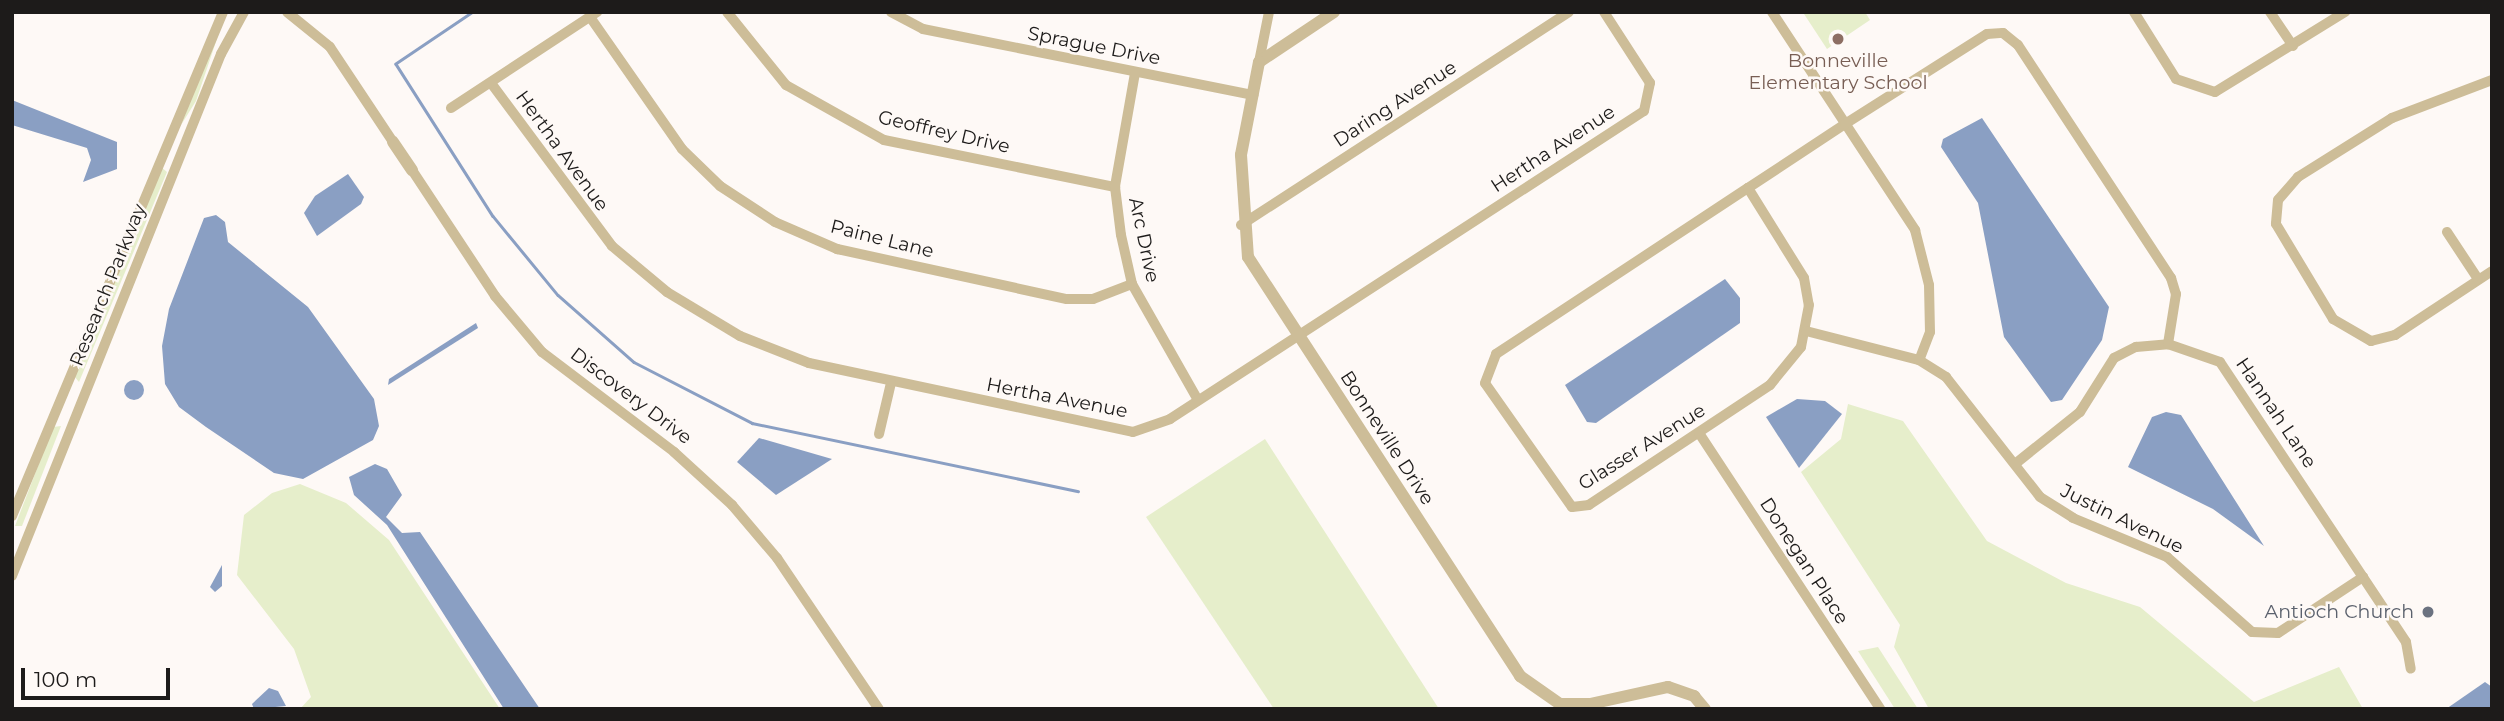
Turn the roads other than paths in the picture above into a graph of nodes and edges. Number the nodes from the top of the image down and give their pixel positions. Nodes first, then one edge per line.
1 (223, 12) edge
2 (244, 12) edge
3 (287, 12) edge
4 (727, 12) edge
5 (891, 12) edge
6 (1269, 12) edge
7 (1334, 12) edge
8 (1569, 12) edge
9 (1604, 12) edge
10 (1772, 12) edge
11 (2134, 12) edge
12 (2270, 12) edge
13 (2345, 12) edge
14 (593, 15) edge
15 (2292, 46) junction
16 (1259, 62) junction
17 (1135, 73) junction
18 (2492, 80) edge
19 (491, 83) junction
20 (1253, 95) junction
21 (451, 108) dead end
22 (1845, 124) junction
23 (393, 142) joint
24 (412, 170) joint
25 (1115, 187) junction
26 (1748, 188) junction
27 (1241, 225) junction
28 (2447, 232) dead end
29 (2492, 271) edge
30 (2478, 279) junction
31 (1132, 284) junction
32 (1806, 331) junction
33 (1297, 335) junction
34 (2168, 344) junction
35 (1919, 360) junction
36 (891, 383) junction
37 (1198, 400) junction
38 (1699, 433) junction
39 (879, 434) dead end
40 (2015, 464) junction
41 (12, 516) edge
42 (12, 576) edge
43 (2363, 576) junction
44 (2411, 669) dead end
45 (879, 709) edge
46 (1705, 709) edge
47 (1880, 709) edge

1 - 41 street, Research Parkway
2 - 42 street, Research Parkway
3 - 23 street, Discovery Drive
4 - 25 street, Geoffrey Drive
5 - 17 street, Sprague Drive
6 - 16 street, Bonneville Drive
7 - 16 street
8 - 27 street, Daring Avenue
9 - 33 street, Hertha Avenue
10 - 22 street
11 - 15 street
12 - 15 street
13 - 15 street
14 - 19 street
14 - 31 street, Paine Lane
16 - 20 street, Bonneville Drive
17 - 20 street, Sprague Drive
17 - 25 street, Arc Drive
18 - 30 street
19 - 21 street
19 - 36 street, Hertha Avenue
20 - 27 street, Bonneville Drive
22 - 26 street, Glasser Avenue
22 - 34 street, Glasser Avenue
22 - 35 street
23 - 24 street, Discovery Drive
24 - 45 street, Discovery Drive
25 - 31 street, Arc Drive
26 - 32 street, Glasser Avenue
26 - 38 street, Glasser Avenue
27 - 33 street, Bonneville Drive
28 - 30 street
29 - 30 street
31 - 37 street, Arc Drive
32 - 35 street, Justin Avenue
32 - 38 street, Glasser Avenue
33 - 37 street, Hertha Avenue
33 - 46 street, Bonneville Drive
34 - 40 street, Hannah Lane
34 - 43 street, Hannah Lane
35 - 40 street, Justin Avenue
36 - 37 street, Hertha Avenue
36 - 39 street
38 - 47 street, Donegan Place
40 - 43 street, Justin Avenue
43 - 44 street, Hannah Lane

